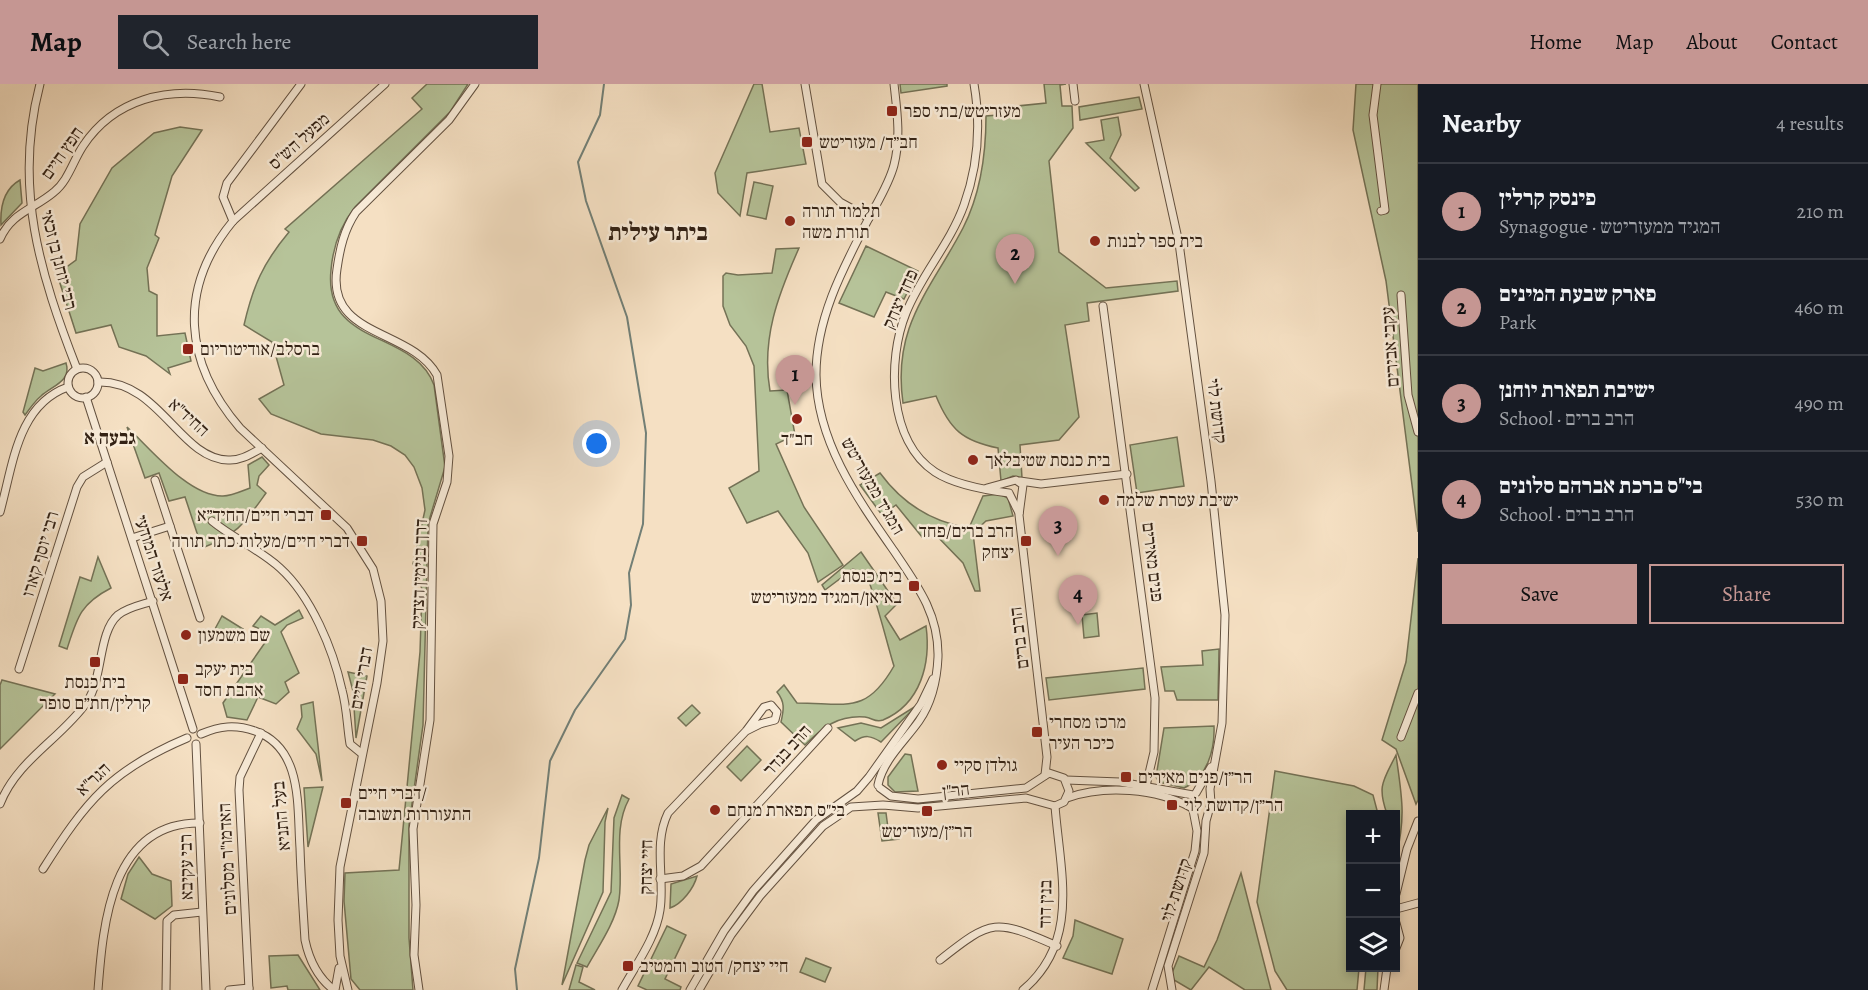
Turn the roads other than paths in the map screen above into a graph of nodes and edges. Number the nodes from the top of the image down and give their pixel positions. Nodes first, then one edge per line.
1 (40, 84) edge
2 (301, 84) edge
3 (385, 84) edge
4 (475, 84) edge
5 (805, 84) edge
6 (894, 84) edge
7 (974, 84) edge
8 (1072, 84) edge
9 (1143, 84) edge
10 (1377, 84) edge
11 (220, 98) dead end
12 (1075, 101) dead end
13 (29, 207) junction
14 (1381, 211) dead end
15 (869, 218) junction
16 (233, 221) junction
17 (0, 239) edge
18 (1401, 295) dead end
19 (1103, 306) dead end
20 (77, 369) junction
21 (98, 382) junction
22 (68, 387) junction
23 (86, 397) junction
24 (1418, 432) edge
25 (262, 448) junction
26 (107, 462) junction
27 (1127, 474) junction
28 (155, 480) dead end
29 (1020, 481) junction
30 (1009, 483) junction
31 (1041, 484) junction
32 (984, 488) junction
33 (1022, 493) junction
34 (1010, 494) junction
35 (0, 512) edge
36 (1020, 515) junction
37 (212, 521) dead end
38 (170, 526) junction
39 (132, 538) junction
40 (153, 601) junction
41 (200, 618) dead end
42 (938, 656) junction
43 (19, 669) dead end
44 (1418, 693) edge
45 (761, 714) junction
46 (766, 722) junction
47 (828, 728) dead end
48 (193, 729) junction
49 (746, 731) junction
50 (261, 733) junction
51 (201, 734) junction
52 (1401, 737) dead end
53 (187, 738) junction
54 (195, 744) junction
55 (1219, 745) junction
56 (361, 753) junction
57 (1047, 757) junction
58 (1056, 774) junction
59 (1042, 777) junction
60 (1066, 780) junction
61 (1146, 786) junction
62 (879, 787) junction
63 (860, 788) junction
64 (1195, 794) junction
65 (1210, 797) junction
66 (1067, 798) junction
67 (1041, 802) junction
68 (0, 804) edge
69 (863, 805) junction
70 (1055, 806) junction
71 (873, 807) junction
72 (1192, 809) junction
73 (1209, 809) junction
74 (1418, 821) edge
75 (200, 823) junction
76 (43, 869) dead end
77 (1400, 875) edge
78 (660, 879) junction
79 (1418, 903) edge
80 (1400, 908) edge
81 (202, 912) junction
82 (1057, 946) junction
83 (940, 960) dead end
84 (1387, 972) edge
85 (1172, 986) edge
86 (342, 987) edge
87 (1154, 987) edge
88 (249, 989) edge
89 (98, 990) edge
90 (166, 990) edge
91 (206, 990) edge
92 (229, 990) edge
93 (419, 990) edge
94 (622, 990) edge
95 (690, 990) edge
96 (699, 990) edge
97 (1023, 990) edge
98 (1384, 990) edge

1 - 13 street, רבי יוחנן בן זכאי
2 - 16 street
3 - 16 street, מפעל הש"ס
4 - 93 street, דרך בנימין הצדיק
5 - 15 street
6 - 15 street, המגיד ממעזריטש
7 - 32 street, פחד יצחק
8 - 12 street
9 - 55 street, קדושת לוי
10 - 14 street
11 - 13 street, חפץ חיים
13 - 17 street, חפץ חיים
13 - 20 street, רבי יוחנן בן זכאי
15 - 42 street, המגיד ממעזריטש
16 - 25 street, מפעל הש"ס
18 - 24 street, עקבי אבירים
19 - 27 street, פנים מאירים
20 - 21 street
20 - 22 street
21 - 23 street
21 - 25 street, החיד"א
22 - 23 street
22 - 35 street
23 - 26 street, אלעזר המודעי
25 - 56 street, דברי חיים
26 - 39 street, אלעזר המודעי
26 - 43 street, רבי יוסף קארו
27 - 31 street
27 - 61 street, פנים מאירים
28 - 38 street
29 - 30 street, פחד יצחק
29 - 31 street
29 - 33 street, הרב ברים
30 - 32 street, פחד יצחק
30 - 34 street
31 - 33 street
32 - 34 street, פחד יצחק
33 - 34 street, פחד יצחק
33 - 36 street, הרב ברים
34 - 36 street, הרב ברים
36 - 57 street, הרב ברים
37 - 56 street
38 - 39 street
38 - 41 street
39 - 40 street, אלעזר המודעי
40 - 48 street, אלעזר המודעי
40 - 68 street
42 - 62 street, המגיד ממעזריטש
42 - 63 street, המגיד ממעזריטש
44 - 52 street
45 - 46 street
45 - 46 street
45 - 49 street, חיי יצחק
46 - 49 street, חיי יצחק
47 - 78 street, הרב בנדר
48 - 51 street
48 - 53 street
49 - 78 street, חיי יצחק
50 - 51 street, בעל התניא
50 - 86 street, בעל התניא
50 - 88 street, האדמו"ר מסלונים
51 - 54 street
53 - 54 street
53 - 76 street, הגר"א
54 - 75 street, רבי עקיבא
55 - 64 street, קדושת לוי
55 - 65 street, קדושת לוי
56 - 86 street, דברי חיים
57 - 58 street, הרב ברים
57 - 59 street, הרב ברים
58 - 59 street
58 - 60 street
59 - 62 street, הר"ן
59 - 67 street
60 - 61 street
60 - 66 street
61 - 64 street
62 - 63 street
62 - 71 street
63 - 69 street
63 - 95 street, המגיד ממעזריטש
64 - 65 street
64 - 72 street
65 - 73 street
66 - 70 street
66 - 72 street
67 - 70 street
67 - 71 street, הר"ן
69 - 71 street
69 - 96 street
70 - 82 street, בנין דוד
72 - 73 street
72 - 87 street, קדושת לוי
73 - 85 street, קדושת לוי
74 - 77 street
75 - 81 street, רבי עקיבא
75 - 89 street
78 - 94 street, חיי יצחק
79 - 80 street
81 - 90 street
81 - 91 street, רבי עקיבא
82 - 83 street
82 - 97 street, בנין דוד
84 - 98 street
85 - 87 street
88 - 92 street

